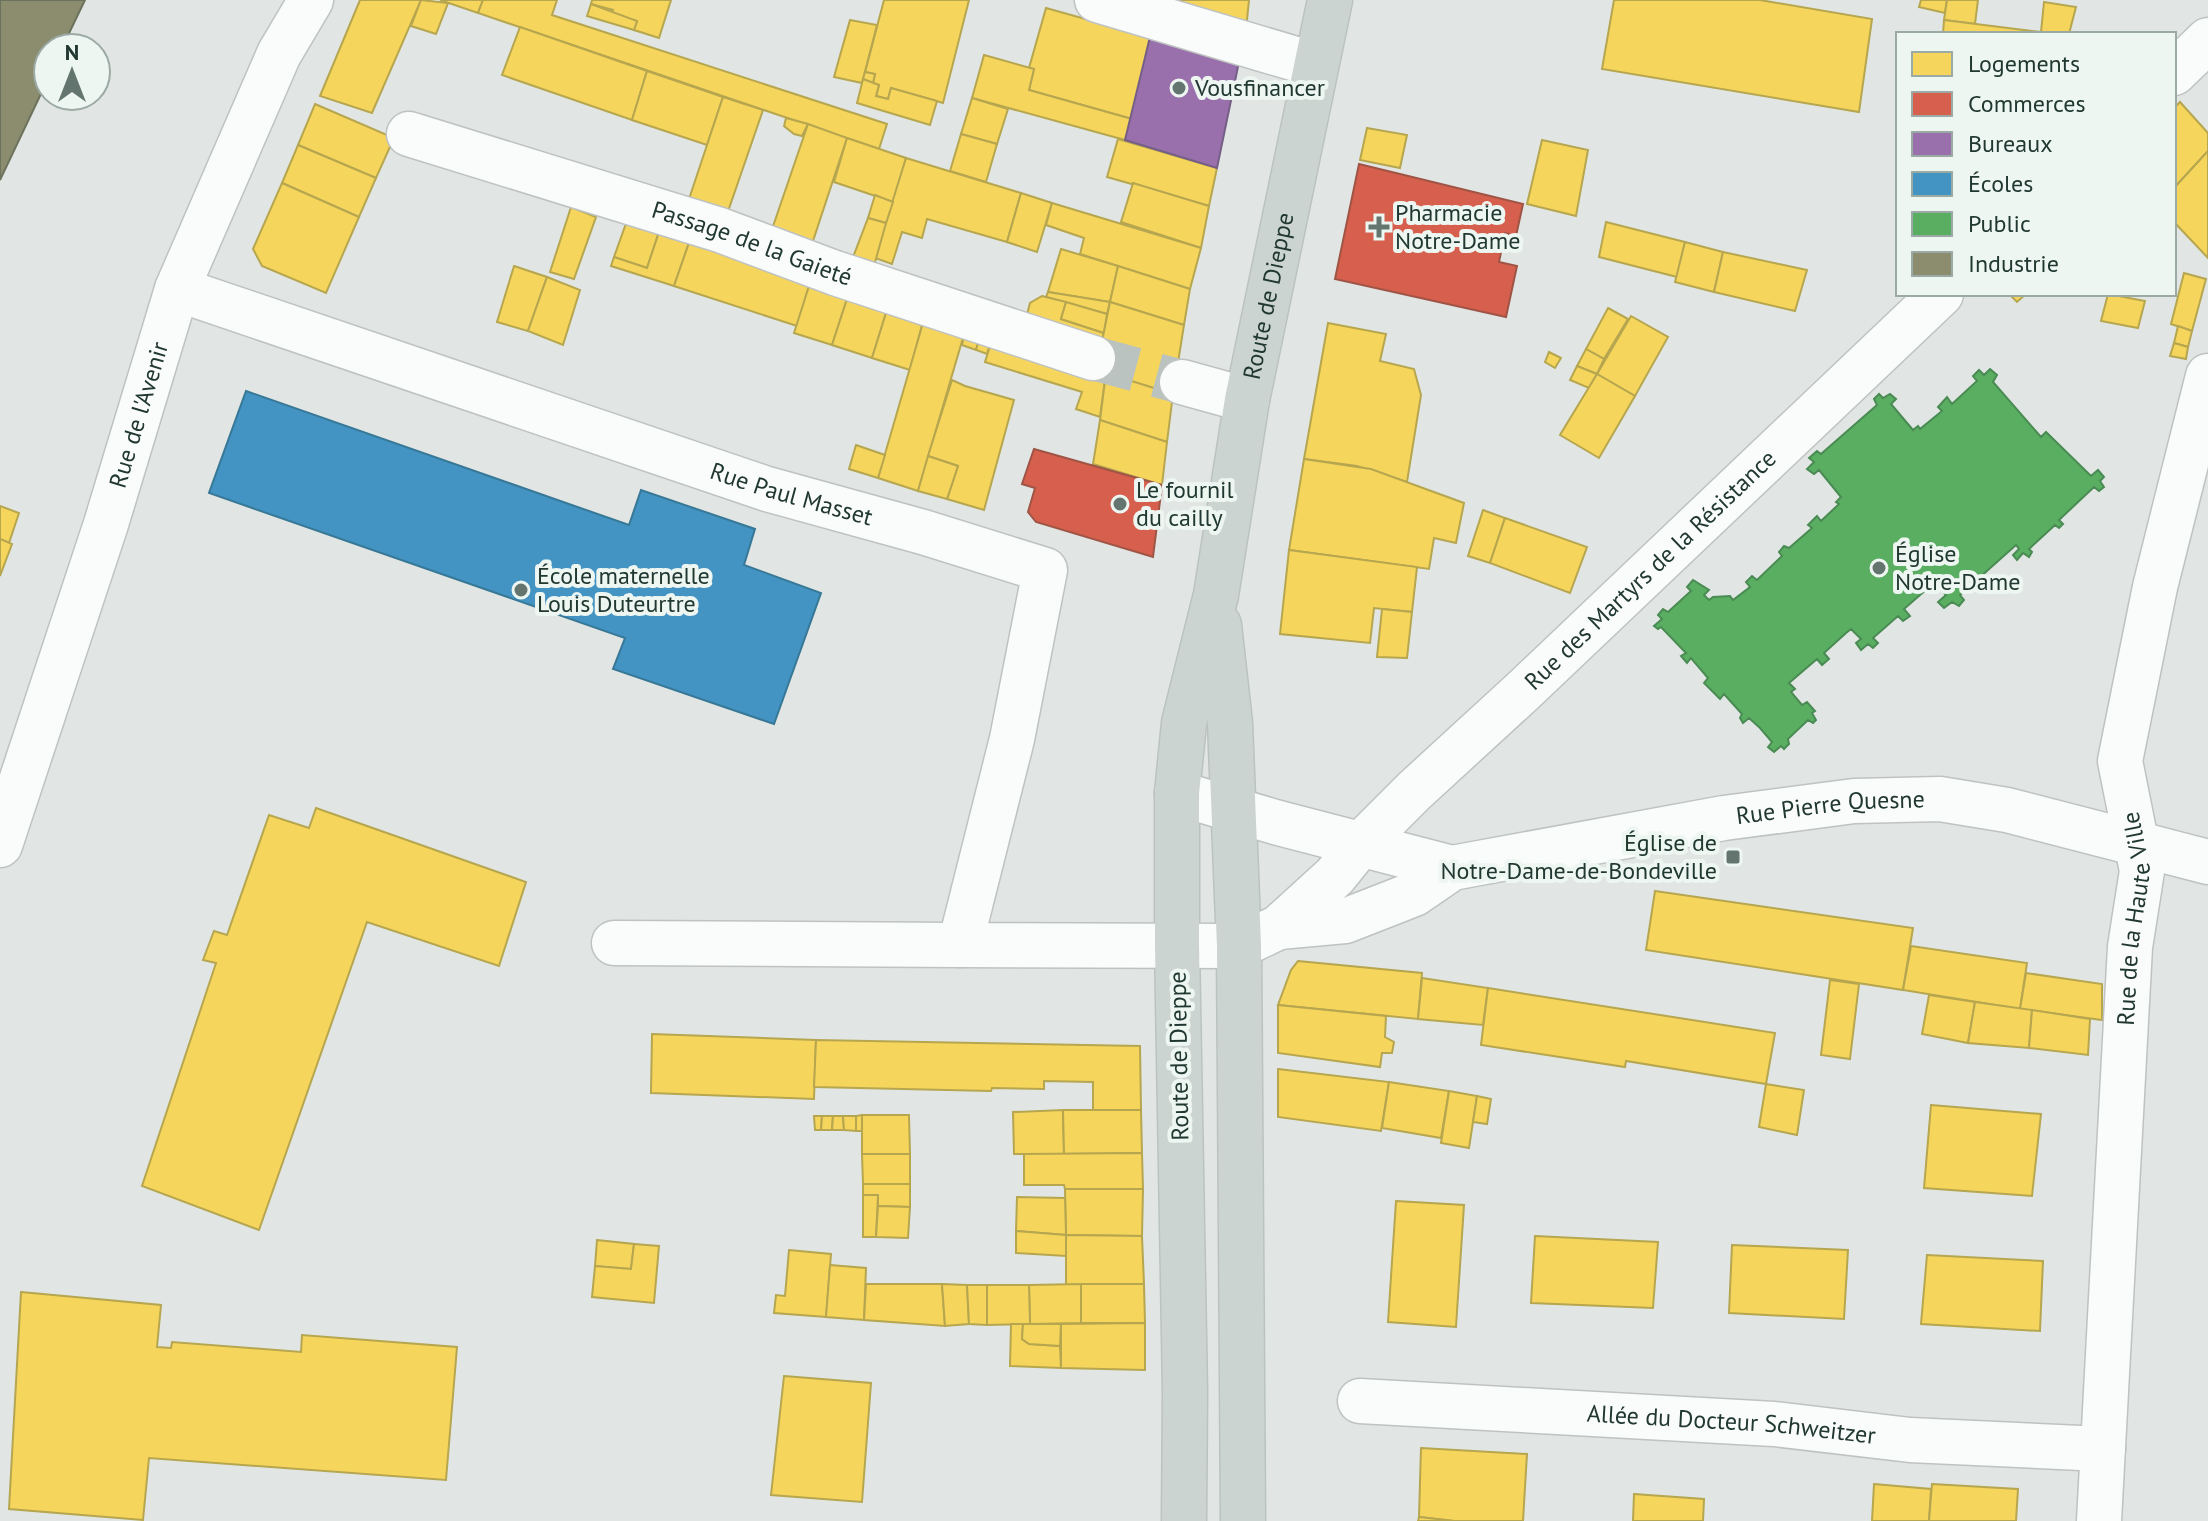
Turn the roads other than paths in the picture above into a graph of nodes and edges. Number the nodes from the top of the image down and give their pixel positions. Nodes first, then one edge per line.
1 (311, 0) edge
2 (1097, 0) edge
3 (1330, 0) edge
4 (2208, 40) edge
5 (1316, 65) junction
6 (2176, 71) edge
7 (409, 134) dead end
8 (177, 289) junction
9 (1939, 296) edge
10 (1093, 358) tunnel mouth
11 (2208, 376) edge
12 (1182, 382) tunnel mouth
13 (1247, 400) junction
14 (1216, 595) junction
15 (1177, 793) junction
16 (1233, 810) junction
17 (2135, 841) junction
18 (0, 845) edge
19 (1360, 845) junction
20 (2208, 862) edge
21 (1452, 868) junction
22 (1279, 927) junction
23 (614, 943) dead end
24 (960, 945) junction
25 (1177, 946) junction
26 (1239, 946) junction
27 (1360, 1401) dead end
28 (2103, 1449) junction
29 (1184, 1503) edge
30 (1243, 1503) edge
31 (2099, 1521) edge

1 - 8 street, Rue de l'Avenir
2 - 5 street
3 - 5 main road, Route de Dieppe
4 - 6 street
5 - 13 main road, Route de Dieppe
7 - 10 street, Passage de la Gaieté
8 - 18 street, Rue de l'Avenir
8 - 24 street, Rue Paul Masset
9 - 19 street, Rue des Martyrs de la Résistance
11 - 17 street, Rue de la Haute Ville
12 - 13 street
13 - 14 main road, Route de Dieppe
14 - 15 main road, Route de Dieppe
14 - 16 main road, Route de Dieppe
15 - 16 street, Rue Pierre Quesne
15 - 25 main road, Route de Dieppe
16 - 19 street, Rue Pierre Quesne
16 - 26 main road, Route de Dieppe
17 - 20 street, Rue Pierre Quesne
17 - 21 street, Rue Pierre Quesne
17 - 28 street, Rue de la Haute Ville
19 - 21 street, Rue Pierre Quesne
19 - 22 street, Rue des Martyrs de la Résistance
21 - 22 street, Rue Pierre Quesne
22 - 26 street
23 - 24 street
24 - 25 street
25 - 26 street
25 - 29 main road, Route de Dieppe
26 - 30 main road, Route de Dieppe
27 - 28 street, Allée du Docteur Schweitzer
28 - 31 street, Rue de la Haute Ville
29 - 30 main road

